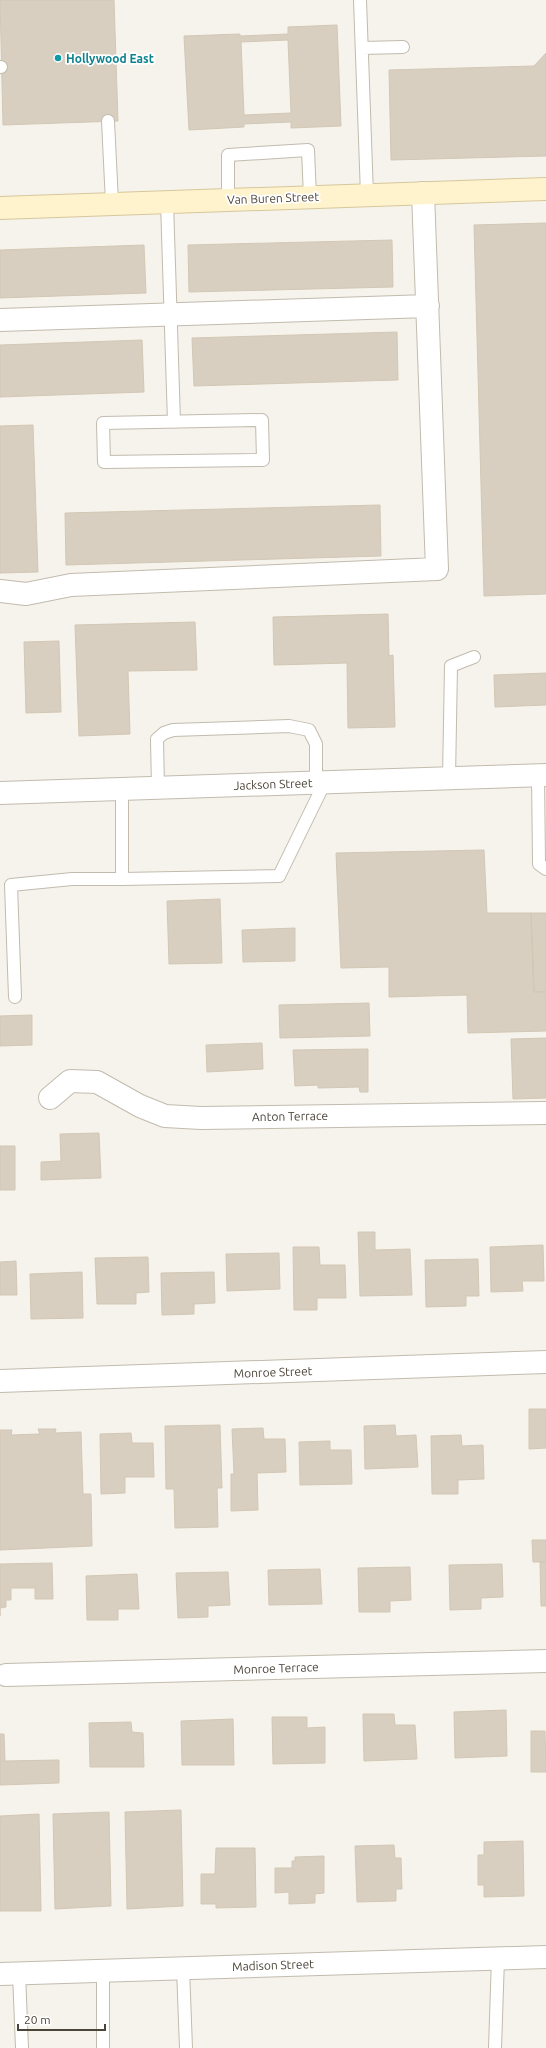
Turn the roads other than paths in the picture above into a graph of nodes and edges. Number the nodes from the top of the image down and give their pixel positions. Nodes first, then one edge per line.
1 (360, 0) edge
2 (403, 46) dead end
3 (362, 48) junction
4 (108, 121) dead end
5 (546, 189) edge
6 (423, 193) junction
7 (367, 195) junction
8 (310, 197) junction
9 (228, 200) junction
10 (167, 202) junction
11 (112, 203) junction
12 (0, 208) edge
13 (428, 306) junction
14 (172, 315) junction
15 (0, 320) edge
16 (174, 422) junction
17 (0, 591) edge
18 (474, 657) dead end
19 (542, 775) edge
20 (449, 778) junction
21 (321, 782) junction
22 (158, 788) junction
23 (122, 789) junction
24 (0, 793) edge
25 (546, 869) edge
26 (122, 879) junction
27 (15, 997) dead end
28 (50, 1098) dead end
29 (546, 1113) edge
30 (546, 1362) edge
31 (0, 1381) edge
32 (546, 1661) edge
33 (6, 1675) dead end
34 (546, 1957) edge
35 (498, 1958) junction
36 (183, 1968) junction
37 (103, 1970) junction
38 (9, 1973) edge
39 (22, 2048) edge
40 (103, 2048) edge
41 (186, 2048) edge
42 (495, 2048) edge

1 - 3 lane
2 - 3 lane
3 - 7 lane
4 - 11 lane
5 - 6 main road, Van Buren Street
6 - 7 main road, Van Buren Street
6 - 13 street
7 - 8 main road, Van Buren Street
8 - 9 main road, Van Buren Street
8 - 9 lane
9 - 10 main road, Van Buren Street
10 - 11 main road, Van Buren Street
10 - 14 lane
11 - 12 main road, Van Buren Street
13 - 14 street
13 - 17 street
14 - 15 street
14 - 16 lane
16 - 16 lane
18 - 20 lane
19 - 20 street, Jackson Street
19 - 25 lane
20 - 21 street, Jackson Street
21 - 22 street, Jackson Street
21 - 22 lane
21 - 26 lane
22 - 23 street, Jackson Street
23 - 24 street, Jackson Street
23 - 26 lane
26 - 27 lane
28 - 29 street, Anton Terrace
30 - 31 street, Monroe Street
32 - 33 street, Monroe Terrace
34 - 35 street, Madison Street
35 - 36 street, Madison Street
35 - 42 lane
36 - 37 street, Madison Street
36 - 41 lane
37 - 38 street, Madison Street
37 - 40 lane
38 - 39 lane

